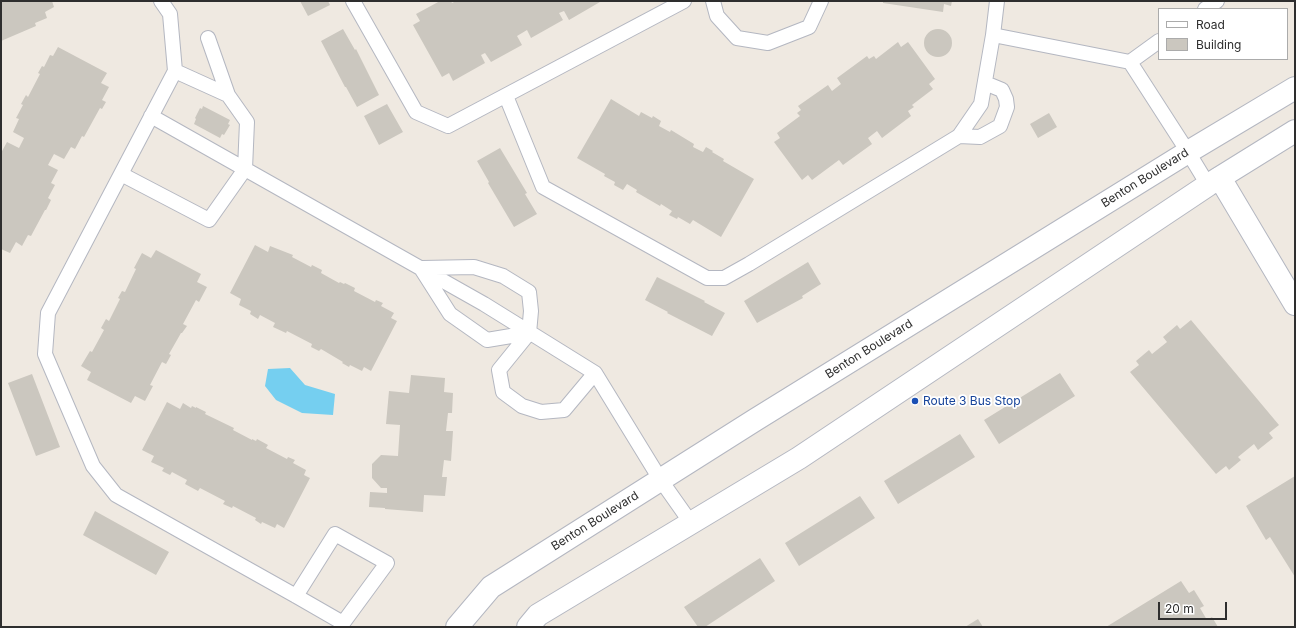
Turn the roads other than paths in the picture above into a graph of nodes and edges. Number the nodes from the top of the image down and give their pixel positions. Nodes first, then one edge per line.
1 (161, 1) edge
2 (353, 1) edge
3 (684, 1) edge
4 (713, 1) edge
5 (821, 1) edge
6 (997, 1) edge
7 (1217, 1) edge
8 (1206, 8) edge
9 (993, 35) junction
10 (208, 38) dead end
11 (1158, 42) edge
12 (1130, 62) junction
13 (174, 71) junction
14 (985, 82) junction
15 (1295, 88) edge
16 (228, 95) junction
17 (506, 96) junction
18 (151, 116) junction
19 (1295, 131) edge
20 (959, 136) junction
21 (1188, 152) junction
22 (245, 169) junction
23 (121, 174) junction
24 (1214, 181) junction
25 (422, 268) junction
26 (1295, 304) edge
27 (529, 333) junction
28 (595, 373) junction
29 (660, 479) junction
30 (691, 523) junction
31 (296, 596) junction
32 (457, 627) edge
33 (528, 627) edge

1 - 13 lane
2 - 17 lane
3 - 17 lane
4 - 5 lane
6 - 9 lane
7 - 8 lane
9 - 12 lane
9 - 14 lane
10 - 16 lane
11 - 12 lane
12 - 21 lane
13 - 16 lane
13 - 18 lane
14 - 20 lane
14 - 20 lane
15 - 21 street, Benton Boulevard
16 - 22 lane
17 - 20 lane
18 - 22 lane
18 - 23 lane
19 - 24 street
21 - 24 lane
21 - 29 street, Benton Boulevard
22 - 23 lane
22 - 25 lane
23 - 31 lane
24 - 26 street
24 - 30 street
25 - 27 lane
25 - 27 lane
25 - 27 lane
27 - 28 lane
27 - 28 lane
28 - 29 lane
29 - 30 lane
29 - 32 street, Benton Boulevard
30 - 33 street
31 - 31 lane

